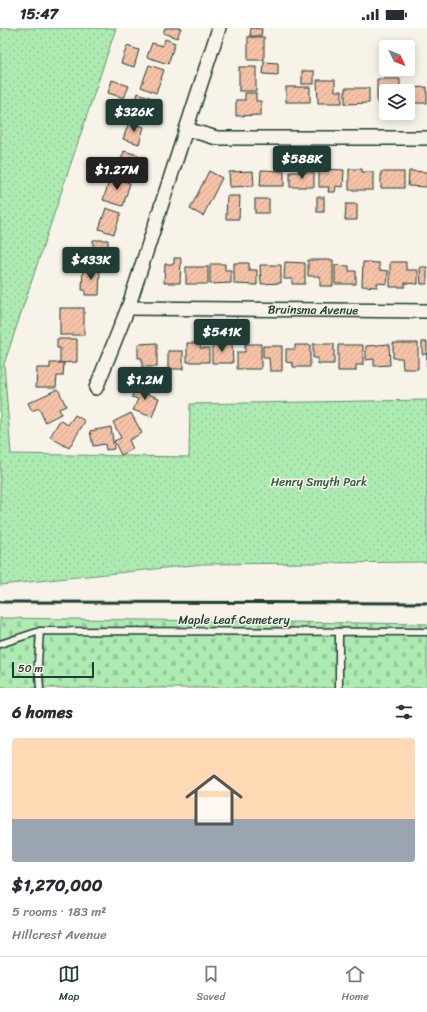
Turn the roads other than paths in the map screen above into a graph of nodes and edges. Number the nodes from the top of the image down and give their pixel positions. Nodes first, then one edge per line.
1 (219, 28) edge
2 (186, 129) junction
3 (427, 138) edge
4 (128, 308) junction
5 (427, 311) edge
6 (96, 388) dead end
7 (40, 631) junction
8 (339, 632) junction
9 (427, 632) edge
10 (0, 644) edge
11 (40, 688) edge
12 (339, 688) edge

1 - 2 street
2 - 3 street
2 - 4 street
4 - 5 street, Bruinsma Avenue
4 - 6 street
7 - 8 lane, Maple Leaf Cemetery
7 - 10 lane, Maple Leaf Cemetery
7 - 11 lane
8 - 9 lane, Maple Leaf Cemetery
8 - 12 lane

